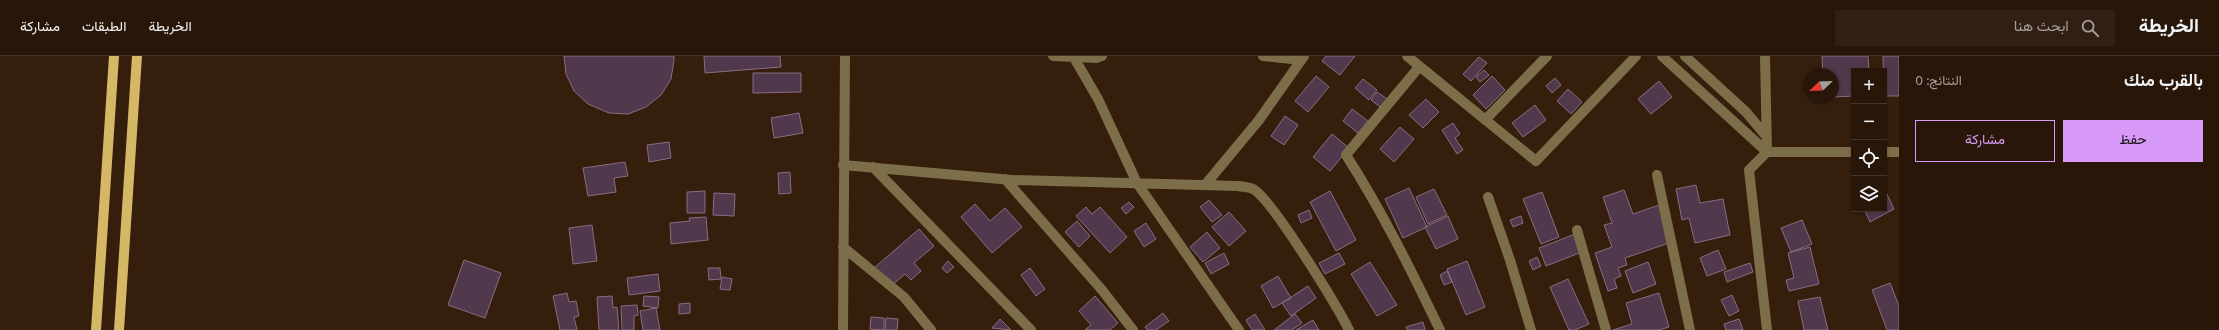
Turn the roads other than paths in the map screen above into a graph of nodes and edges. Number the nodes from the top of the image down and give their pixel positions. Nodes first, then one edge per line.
1 (114, 56) edge
2 (137, 56) edge
3 (845, 56) edge
4 (1053, 56) edge
5 (1073, 56) edge
6 (1102, 56) edge
7 (1263, 56) edge
8 (1407, 56) edge
9 (1547, 56) edge
10 (1636, 56) edge
11 (1662, 56) edge
12 (1685, 56) edge
13 (1766, 56) edge
14 (1303, 58) edge
15 (1419, 67) junction
16 (1485, 120) junction
17 (1767, 137) junction
18 (1767, 152) junction
19 (1851, 152) edge
20 (1887, 152) edge
21 (1899, 152) edge
22 (843, 165) junction
23 (873, 167) junction
24 (1657, 175) dead end
25 (1005, 179) junction
26 (1137, 183) junction
27 (1204, 185) junction
28 (1488, 197) dead end
29 (1577, 230) dead end
30 (843, 247) junction
31 (96, 330) edge
32 (119, 330) edge
33 (843, 330) edge
34 (931, 330) edge
35 (1031, 330) edge
36 (1133, 330) edge
37 (1239, 330) edge
38 (1349, 330) edge
39 (1440, 330) edge
40 (1531, 330) edge
41 (1606, 330) edge
42 (1690, 330) edge
43 (1767, 330) edge

1 - 31 main road
2 - 32 main road
3 - 22 street
4 - 5 street
5 - 6 street
5 - 26 street
7 - 14 street
8 - 15 street
9 - 16 street
10 - 16 street
11 - 18 street
12 - 17 street
13 - 17 street
14 - 27 street
15 - 16 street
15 - 39 street
17 - 18 street
18 - 19 street
18 - 43 street
20 - 21 street
22 - 23 street
22 - 30 street
23 - 25 street
23 - 35 street
24 - 42 street
25 - 26 street
25 - 36 street
26 - 27 street
26 - 37 street
27 - 38 street
28 - 40 street
29 - 41 street
30 - 33 street
30 - 34 street

